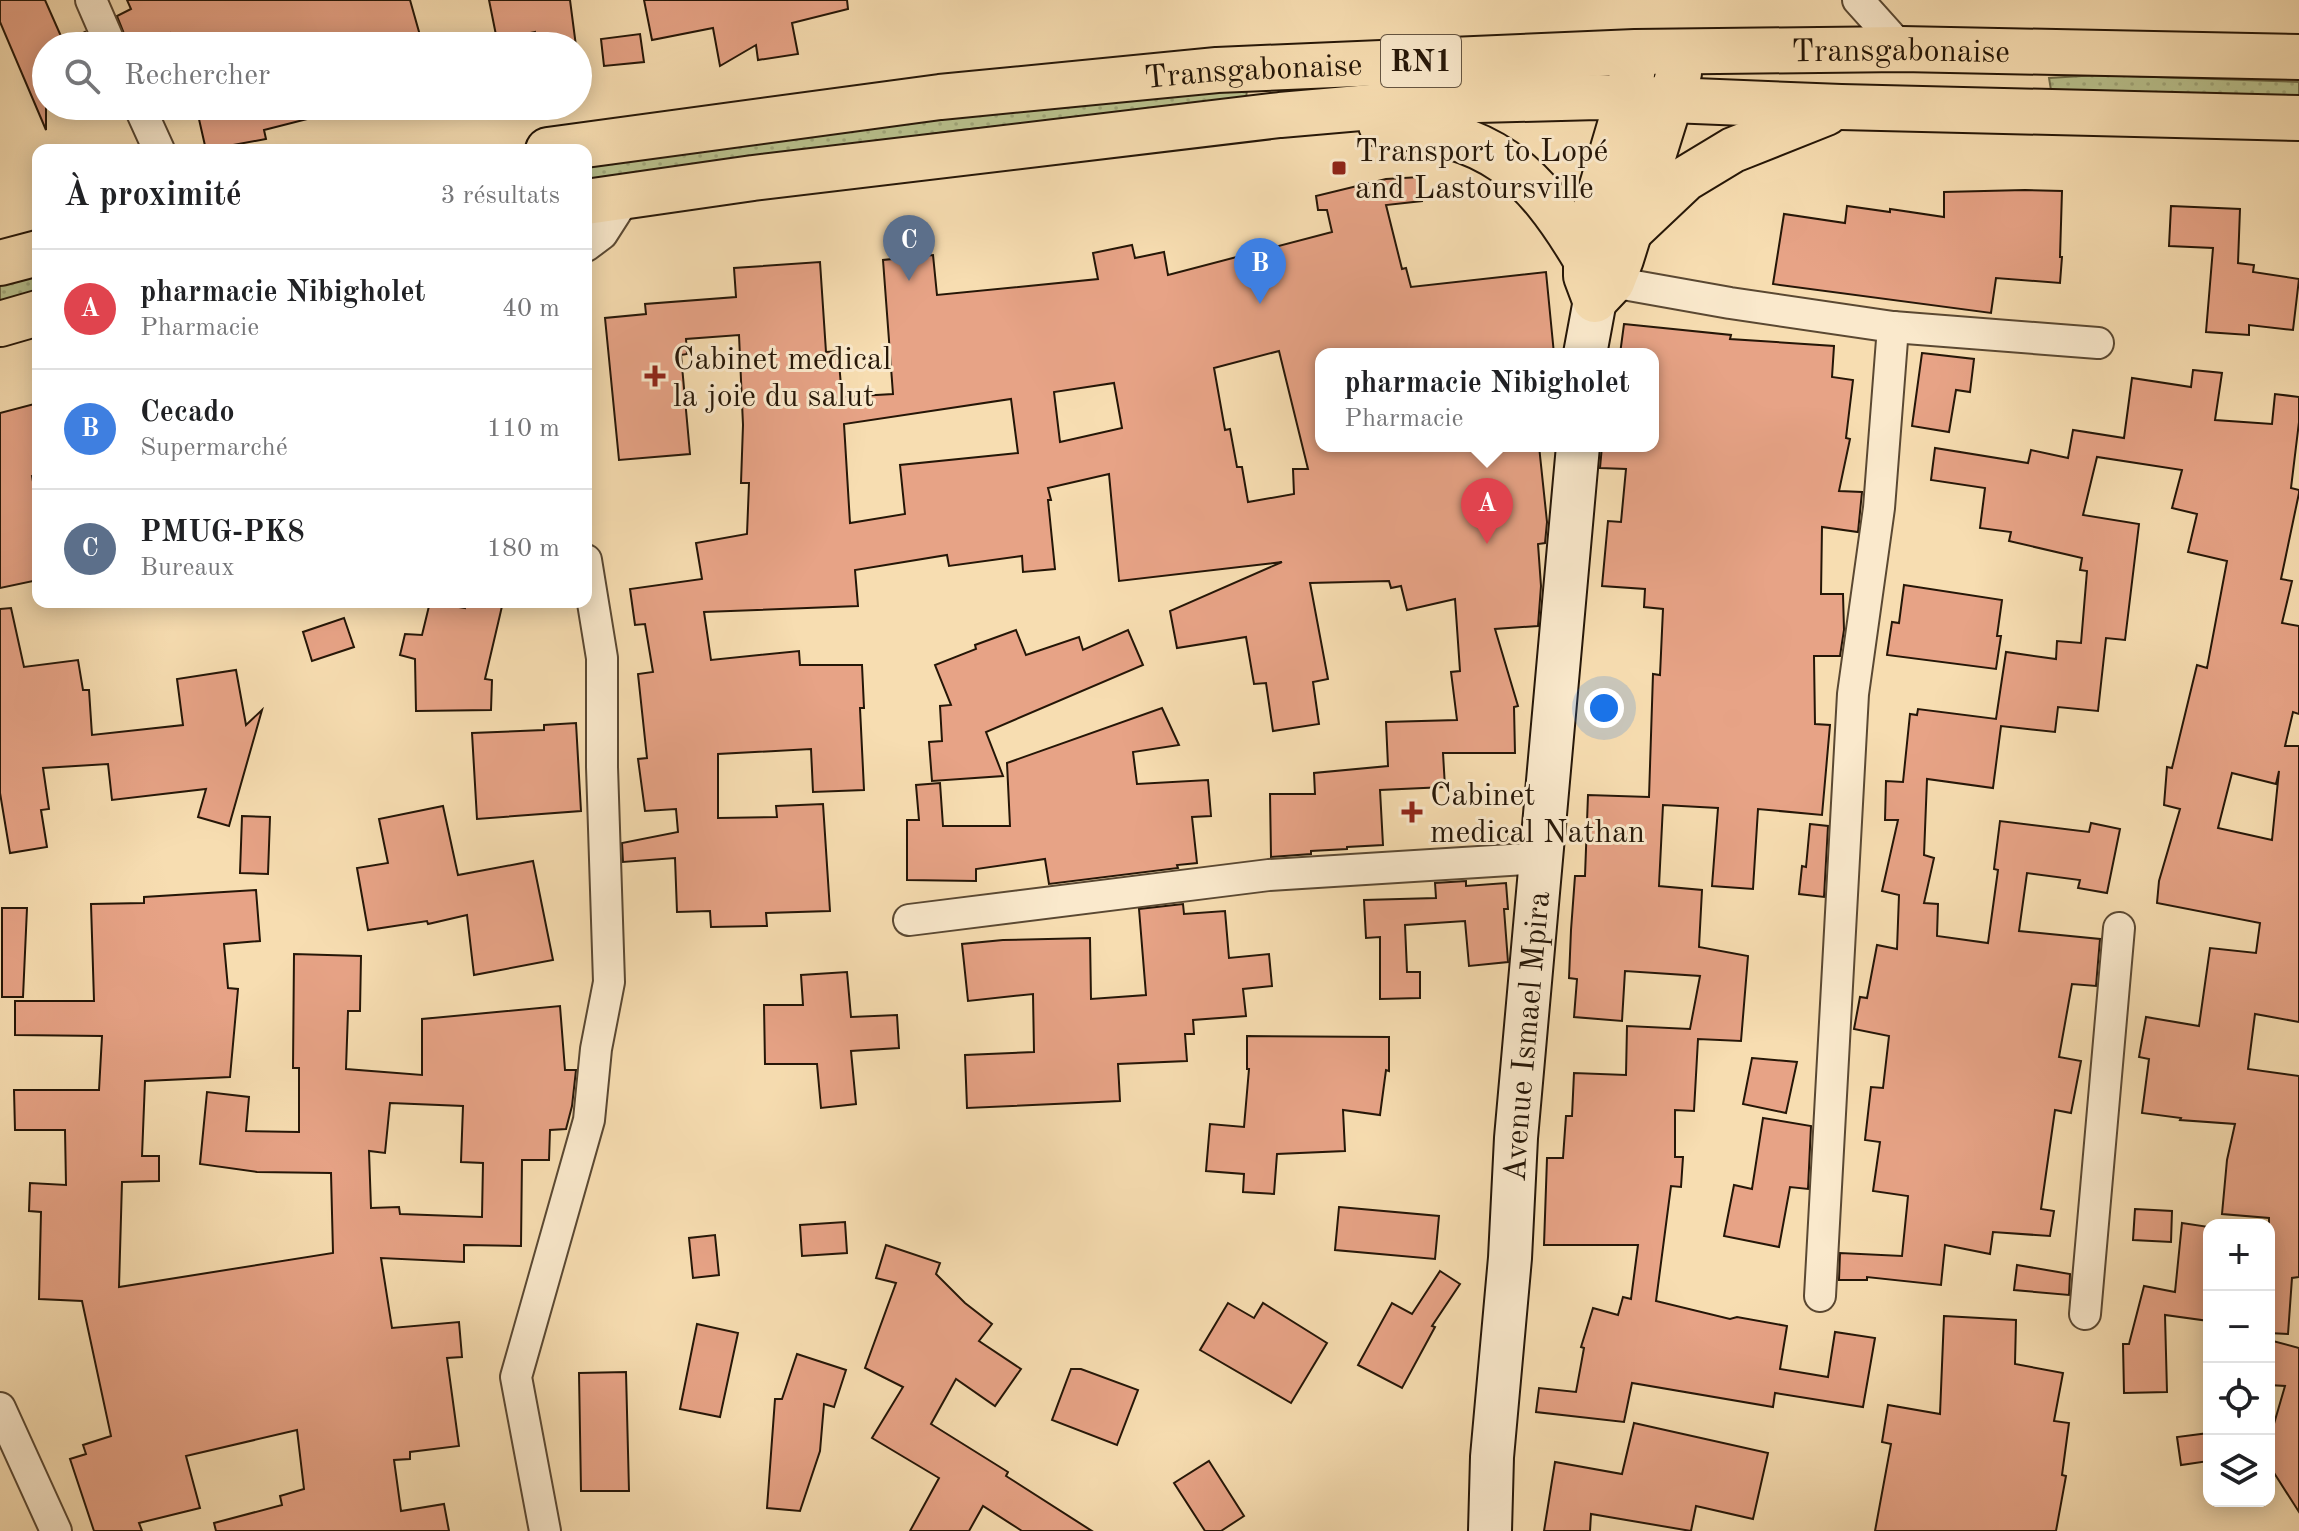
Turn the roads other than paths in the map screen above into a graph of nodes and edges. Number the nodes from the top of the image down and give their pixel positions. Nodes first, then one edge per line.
1 (91, 0) edge
2 (1858, 0) edge
3 (105, 32) edge
4 (1902, 49) junction
5 (1635, 52) junction
6 (1686, 52) junction
7 (2299, 57) edge
8 (1649, 98) junction
9 (1841, 107) junction
10 (1280, 115) junction
11 (2299, 118) edge
12 (145, 120) edge
13 (156, 144) edge
14 (592, 144) edge
15 (607, 198) edge
16 (1629, 232) junction
17 (592, 242) edge
18 (32, 255) edge
19 (0, 263) edge
20 (1598, 281) junction
21 (32, 315) edge
22 (0, 324) edge
23 (1893, 327) junction
24 (2098, 343) dead end
25 (1586, 348) edge
26 (1577, 452) edge
27 (592, 597) edge
28 (1542, 858) junction
29 (909, 920) dead end
30 (2119, 928) dead end
31 (1820, 1296) dead end
32 (2085, 1314) dead end
33 (0, 1408) edge
34 (56, 1531) edge
35 (545, 1531) edge
36 (1490, 1531) edge

1 - 3 street
2 - 4 street
4 - 6 highway, Transgabonaise / RN1
4 - 7 highway, Transgabonaise / RN1
5 - 6 highway, Transgabonaise / RN1
5 - 8 highway
5 - 14 highway, Transgabonaise / RN1
6 - 8 highway
8 - 9 highway, Transgabonaise / RN1
8 - 10 highway, Transgabonaise / RN1
8 - 16 highway
8 - 20 highway
9 - 11 highway, Transgabonaise / RN1
9 - 16 highway
10 - 15 highway, Transgabonaise / RN1
10 - 20 highway
12 - 13 street
15 - 17 street
16 - 20 highway
18 - 19 highway
20 - 23 street
20 - 25 main road
21 - 22 highway
23 - 24 street
23 - 31 street
26 - 28 main road, Avenue Ismael Mpira
27 - 35 street
28 - 29 street
28 - 36 main road, Avenue Ismael Mpira
30 - 32 street
33 - 34 street

